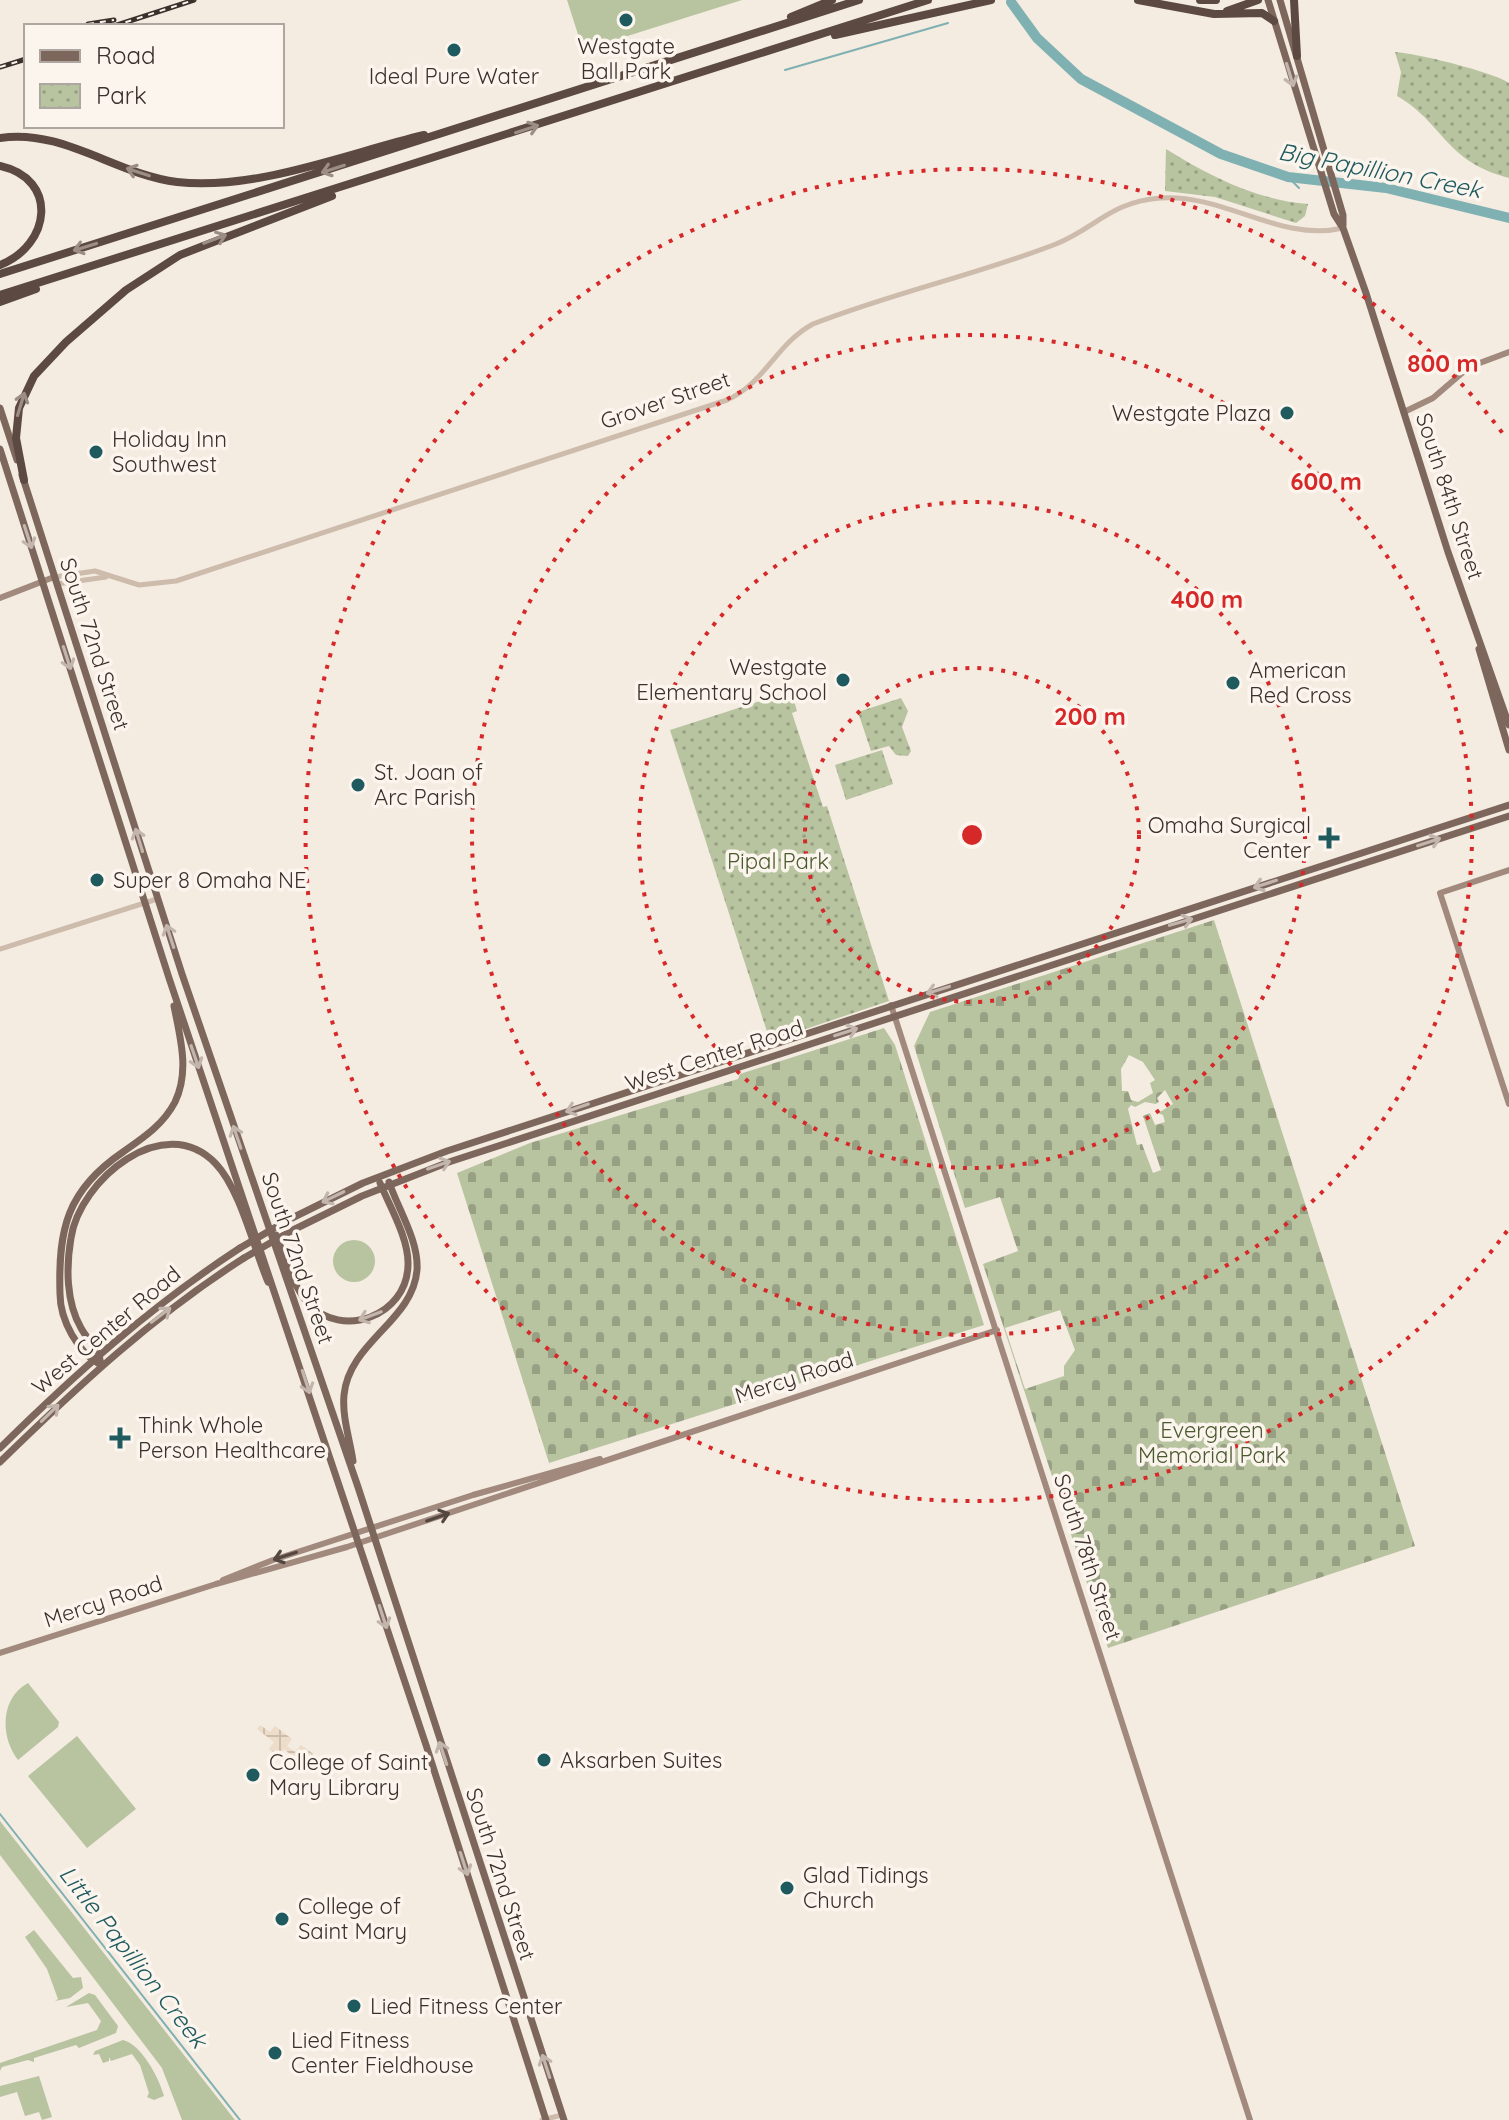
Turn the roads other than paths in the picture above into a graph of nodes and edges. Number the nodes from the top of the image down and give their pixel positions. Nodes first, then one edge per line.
1 (832, 0) edge
2 (859, 0) edge
3 (928, 0) edge
4 (991, 0) edge
5 (1138, 0) edge
6 (1200, 0) edge
7 (1216, 0) edge
8 (1258, 0) edge
9 (1268, 0) edge
10 (1280, 0) edge
11 (1294, 0) edge
12 (1202, 12) junction
13 (1274, 21) junction
14 (693, 53) junction
15 (760, 54) junction
16 (1297, 56) junction
17 (487, 119) junction
18 (0, 139) edge
19 (453, 153) junction
20 (0, 166) edge
21 (1343, 228) junction
22 (130, 254) junction
23 (0, 265) edge
24 (0, 274) edge
25 (0, 295) edge
26 (0, 302) edge
27 (1509, 352) edge
28 (0, 408) edge
29 (1404, 412) junction
30 (0, 449) edge
31 (24, 480) junction
32 (55, 581) junction
33 (43, 584) junction
34 (0, 598) edge
35 (1478, 639) junction
36 (1509, 725) edge
37 (94, 743) junction
38 (111, 750) junction
39 (1509, 750) edge
40 (1509, 804) edge
41 (1509, 816) edge
42 (1509, 870) edge
43 (157, 899) junction
44 (145, 903) junction
45 (0, 949) edge
46 (169, 978) junction
47 (891, 1005) junction
48 (894, 1016) junction
49 (1509, 1104) edge
50 (247, 1165) junction
51 (386, 1174) junction
52 (377, 1177) junction
53 (386, 1185) junction
54 (997, 1330) junction
55 (294, 1348) junction
56 (95, 1357) junction
57 (101, 1365) junction
58 (0, 1448) edge
59 (602, 1459) junction
60 (0, 1462) edge
61 (358, 1487) junction
62 (371, 1528) junction
63 (356, 1533) junction
64 (374, 1538) junction
65 (359, 1543) junction
66 (216, 1584) junction
67 (0, 1653) edge
68 (563, 2117) edge
69 (544, 2120) edge
70 (1250, 2120) edge

1 - 14 highway
2 - 14 highway
3 - 15 highway
4 - 15 highway
5 - 12 highway
6 - 7 highway
8 - 12 highway
9 - 13 main road, South 84th Street
10 - 16 main road, South 84th Street
11 - 16 highway
12 - 13 highway
13 -> 21 main road, South 84th Street
14 - 17 highway
19 -> 15 highway
16 - 21 main road, South 84th Street
17 -> 18 highway
17 -> 24 highway
19 - 22 highway
31 -> 19 highway
20 - 23 highway
21 - 29 main road, South 84th Street
21 - 32 street, Grover Street
22 - 25 highway
22 - 26 highway
27 - 29 main road
28 - 31 main road, South 72nd Street
29 - 35 main road, South 84th Street
30 -> 33 main road, South 72nd Street
31 - 32 main road, South 72nd Street
32 - 33 main road, Grover Street
32 - 38 main road, South 72nd Street
33 - 34 main road, Grover Street
33 -> 37 main road, South 72nd Street
35 - 36 main road, South 84th Street
35 - 39 main road, South 84th Street
37 - 38 main road
37 - 44 main road, South 72nd Street
43 -> 38 main road, South 72nd Street
40 -> 47 main road, West Center Road
48 -> 41 main road, West Center Road
42 - 49 main road
43 - 44 street
50 -> 43 main road, South 72nd Street
44 - 45 street
44 - 46 main road, South 72nd Street
46 -> 55 main road, South 72nd Street
46 - 56 main road
47 - 48 main road, South 78th Street
47 -> 51 main road, West Center Road
53 -> 48 main road, West Center Road
48 - 54 main road, South 78th Street
53 -> 50 main road
50 - 61 main road, South 72nd Street
51 - 52 main road, West Center Road
51 - 53 main road
52 - 53 main road
52 -> 56 main road, West Center Road, bridge
57 -> 53 main road, West Center Road, bridge
53 - 61 main road
54 - 59 main road, Mercy Road
54 - 70 main road, South 78th Street
55 - 56 main road
55 -> 63 main road, South 72nd Street
56 - 57 main road
56 - 58 main road, West Center Road
60 -> 57 main road, West Center Road
59 - 62 main road, Mercy Road
64 -> 59 main road, Mercy Road
61 - 62 main road, South 72nd Street
62 - 63 main road, Mercy Road
62 - 64 main road, South 72nd Street
63 - 65 main road, South 72nd Street
63 -> 66 main road, Mercy Road
64 - 65 main road, Mercy Road
68 -> 64 main road, South 72nd Street
65 - 66 main road, Mercy Road
65 -> 69 main road, South 72nd Street
66 - 67 main road, Mercy Road
68 - 69 street

